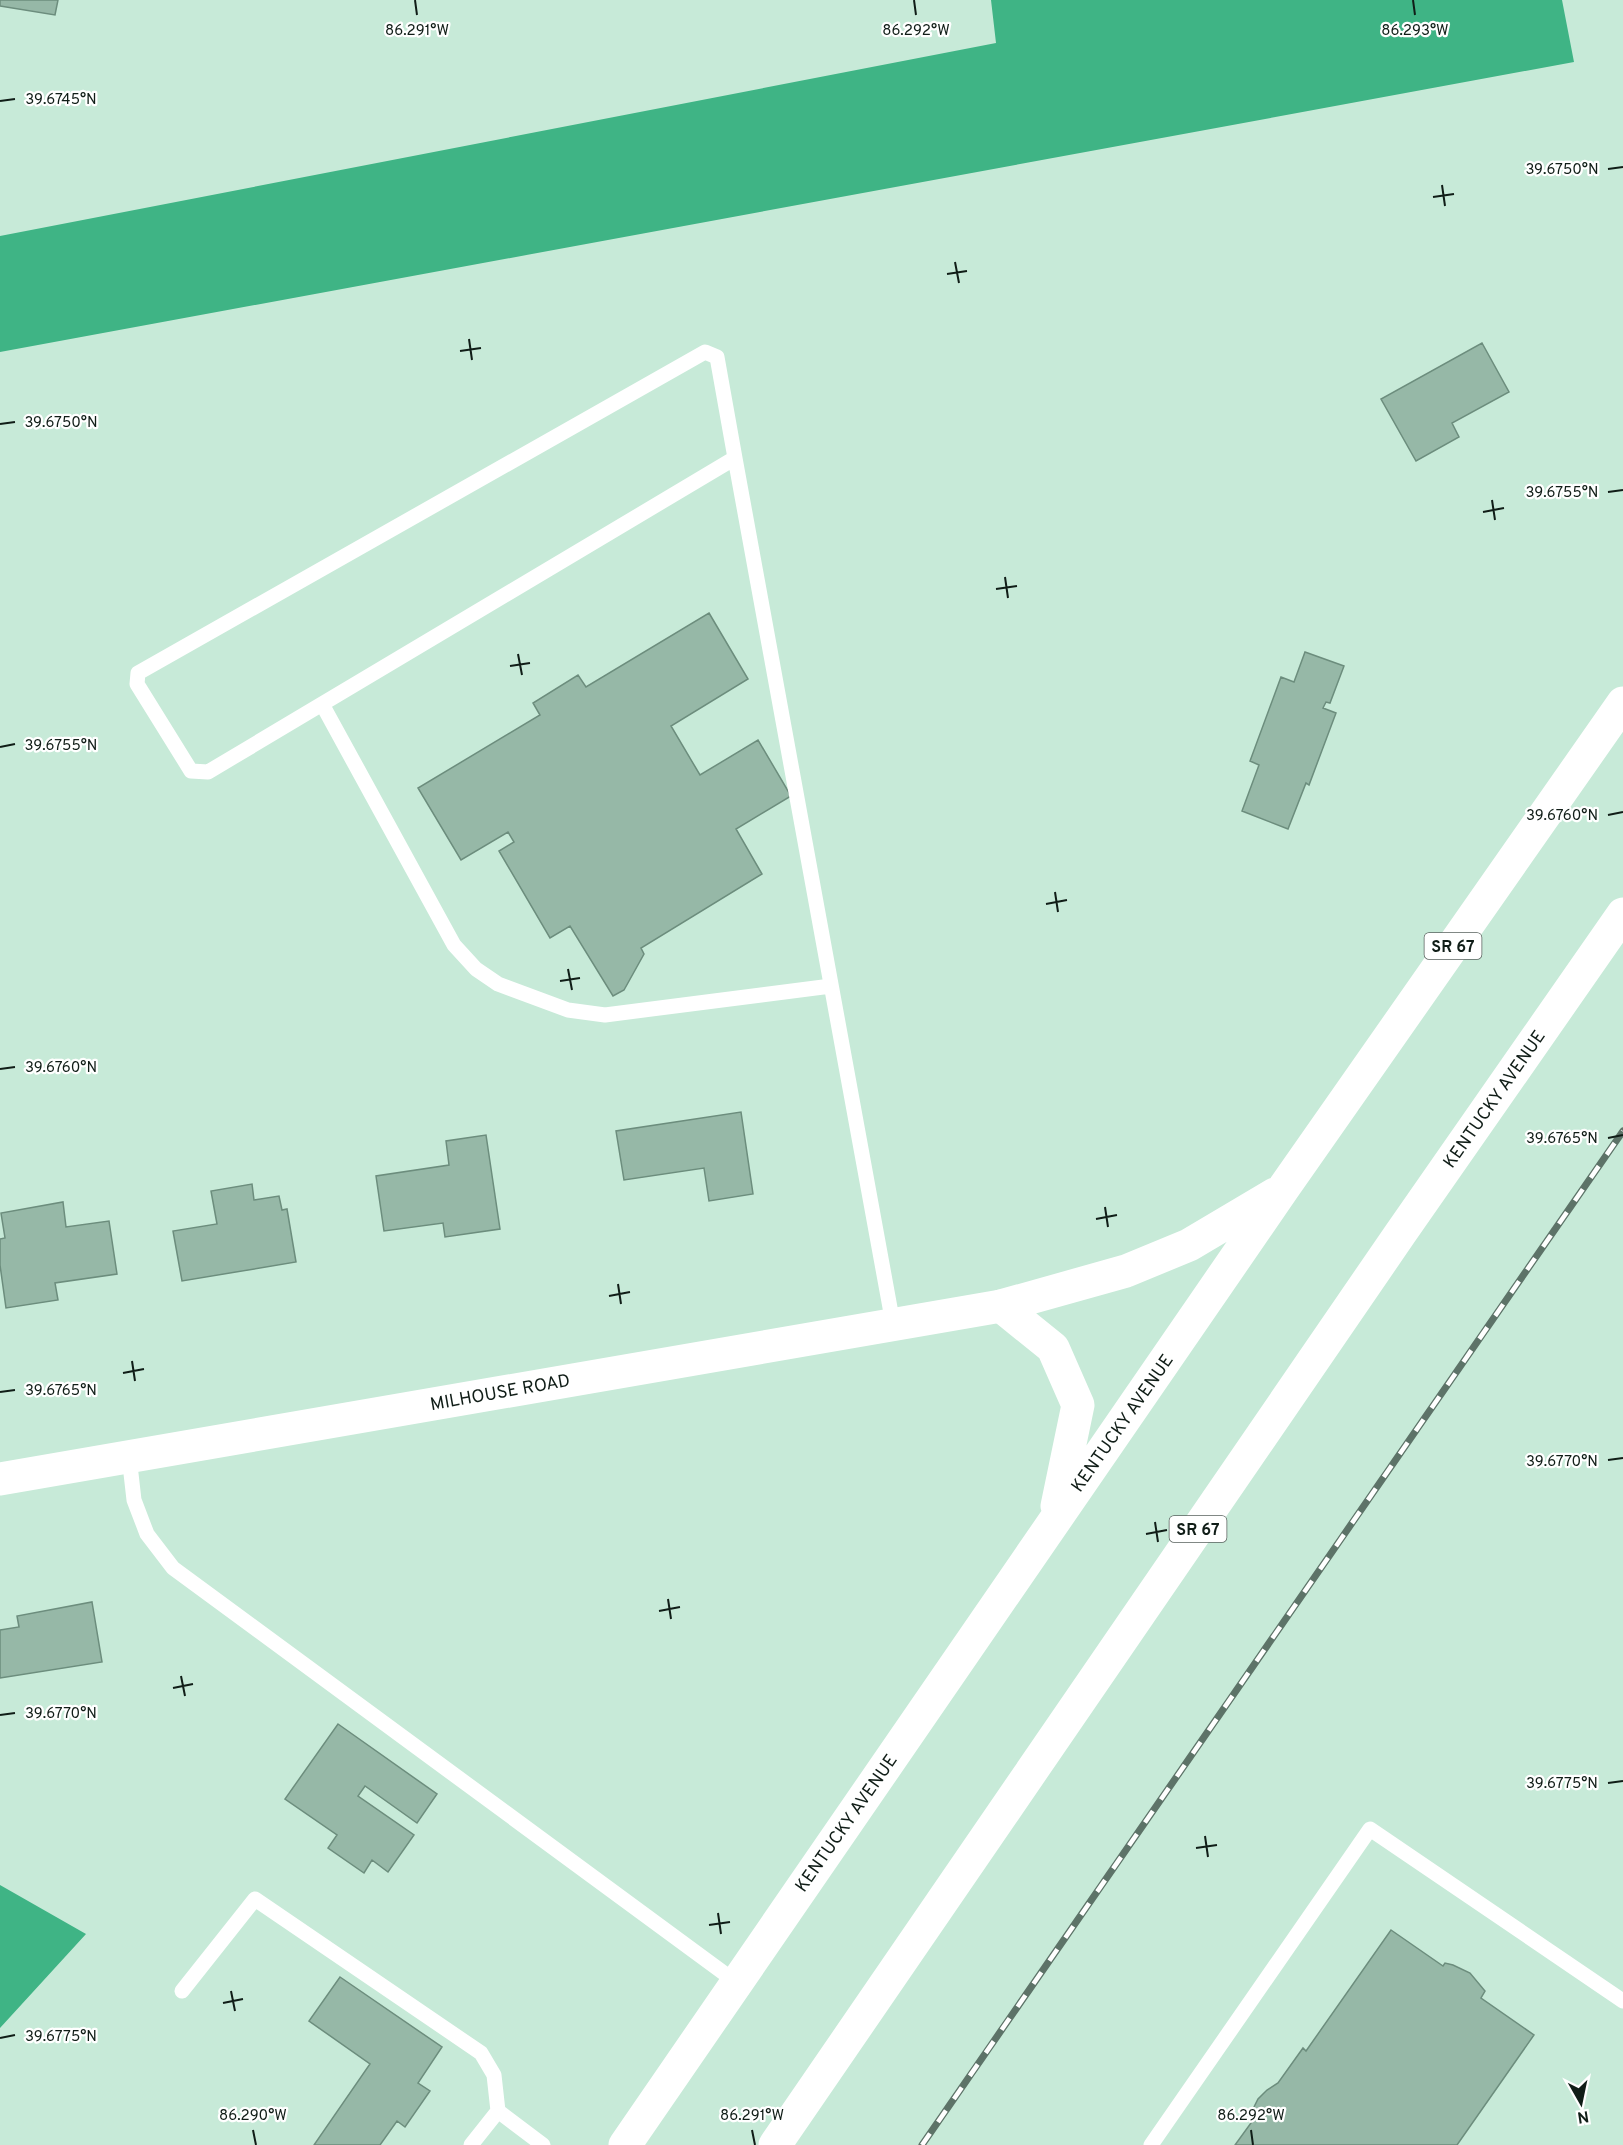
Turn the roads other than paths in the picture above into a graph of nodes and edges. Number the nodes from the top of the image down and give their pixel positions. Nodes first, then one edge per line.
1 (735, 458) junction
2 (1623, 703) edge
3 (322, 704) junction
4 (1623, 914) edge
5 (831, 986) junction
6 (1283, 1189) junction
7 (1001, 1306) junction
8 (893, 1324) junction
9 (129, 1456) junction
10 (0, 1479) edge
11 (1054, 1522) junction
12 (736, 1983) junction
13 (182, 1991) dead end
14 (1623, 2001) edge
15 (498, 2111) junction
16 (471, 2145) edge
17 (543, 2145) edge
18 (625, 2145) edge
19 (775, 2145) edge
20 (1151, 2145) edge

1 - 3 lane
1 - 3 lane
1 - 5 lane
2 - 6 main road, KENTUCKY AVENUE / SR 67
3 - 5 lane
4 - 19 main road, KENTUCKY AVENUE / SR 67
5 - 8 lane
6 - 7 main road, MILHOUSE ROAD
6 - 11 main road, KENTUCKY AVENUE / SR 67
7 - 8 main road, MILHOUSE ROAD
7 - 11 main road
8 - 9 main road, MILHOUSE ROAD
9 - 10 main road, MILHOUSE ROAD
9 - 12 lane
11 - 12 main road, KENTUCKY AVENUE / SR 67
12 - 18 main road, KENTUCKY AVENUE / SR 67
13 - 15 lane
14 - 20 lane
15 - 16 lane
15 - 17 lane

